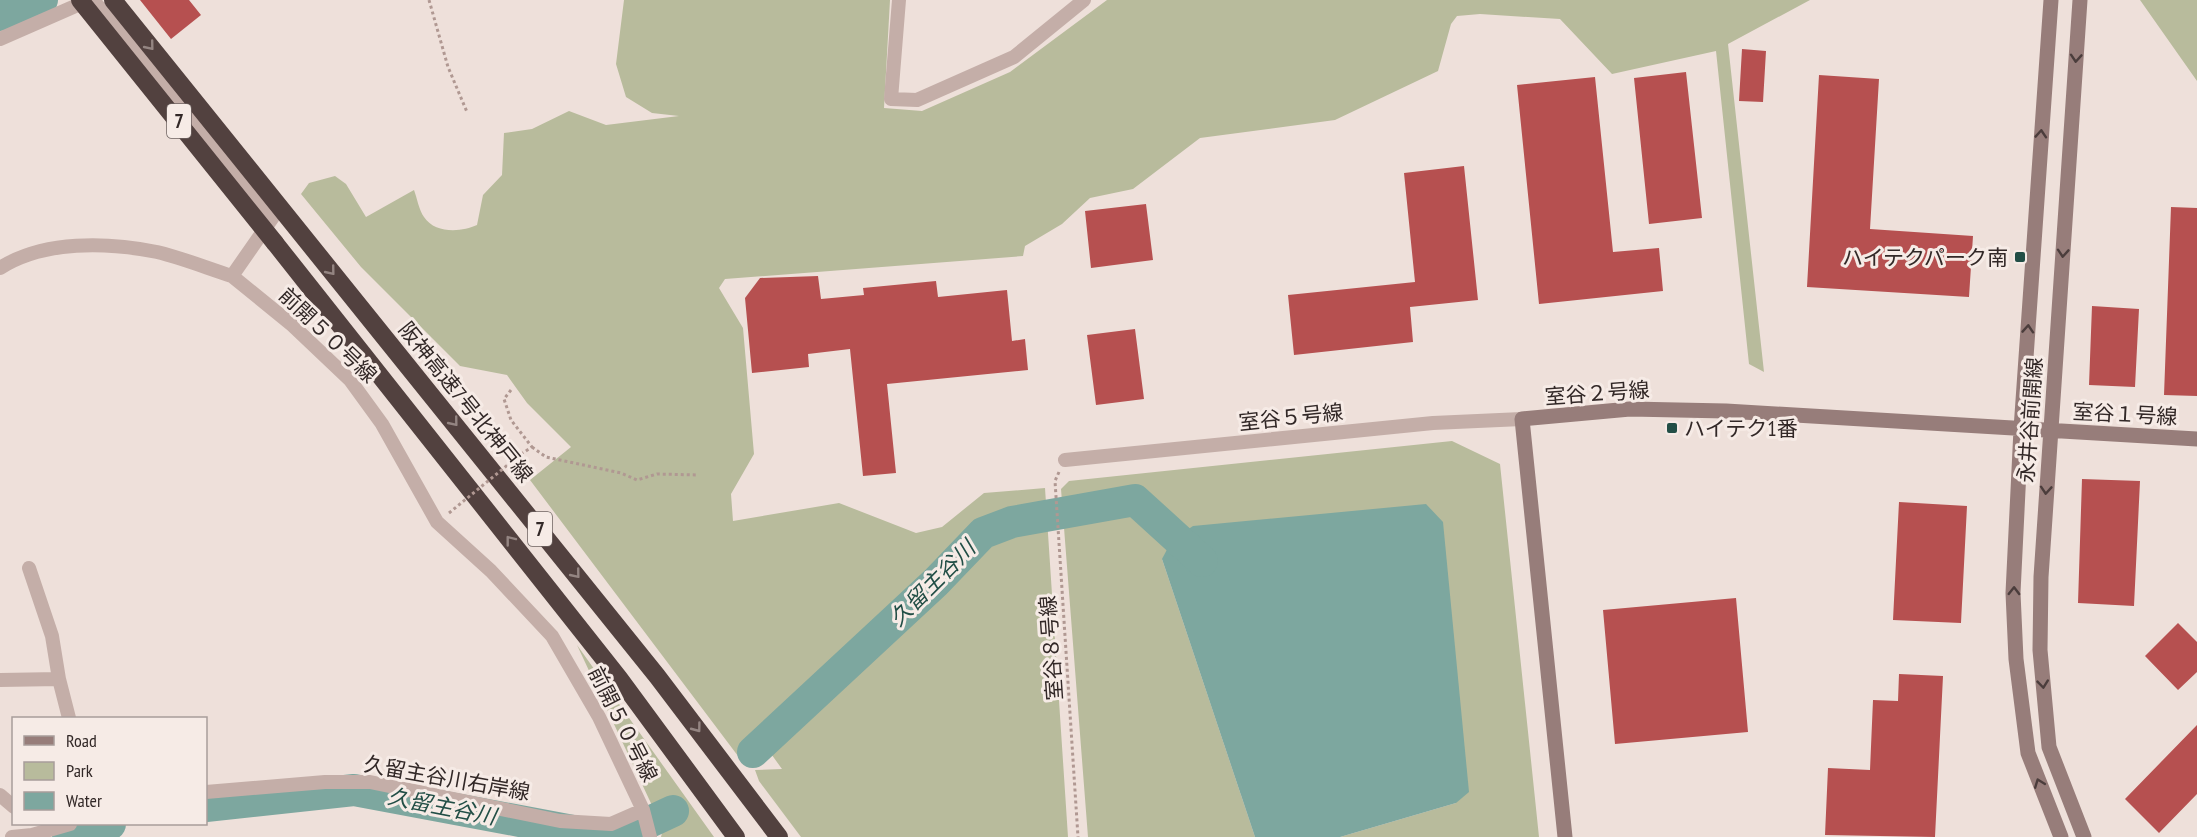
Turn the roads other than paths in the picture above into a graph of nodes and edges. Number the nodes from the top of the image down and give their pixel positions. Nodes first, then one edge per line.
1 (80, 0) edge
2 (91, 0) edge
3 (113, 0) edge
4 (899, 0) edge
5 (1084, 0) edge
6 (2051, 0) edge
7 (2080, 0) edge
8 (0, 39) edge
9 (0, 268) edge
10 (232, 276) junction
11 (1522, 419) junction
12 (2021, 429) junction
13 (2050, 431) junction
14 (2197, 439) edge
15 (1065, 460) road end
16 (29, 568) dead end
17 (59, 679) junction
18 (0, 680) edge
19 (69, 717) edge
20 (207, 792) edge
21 (0, 795) edge
22 (12, 805) edge
23 (647, 824) edge
24 (73, 828) edge
25 (30, 829) edge
26 (12, 837) edge
27 (736, 837) edge
28 (779, 837) edge
29 (1565, 837) edge
30 (2061, 837) edge
31 (2084, 837) edge

27 -> 1 highway, 7, bridge
2 - 8 street
2 - 10 street
3 -> 28 highway, 阪神高速7号北神戸線 / 7
4 - 5 street
12 -> 6 street, 永井谷前開線
7 -> 13 street, 永井谷前開線
9 - 10 street
10 - 23 street, 前開５０号線
11 - 12 street, 室谷２号線
11 - 15 street, 室谷５号線
11 - 29 street, 室谷２号線
12 - 13 street, 室谷２号線
30 -> 12 street, 永井谷前開線
13 - 14 street, 室谷１号線
13 -> 31 street, 永井谷前開線
16 - 17 street
17 - 18 street
17 - 19 street
20 - 23 street, 久留主谷川右岸線
21 - 22 street
24 - 25 street
25 - 26 street

